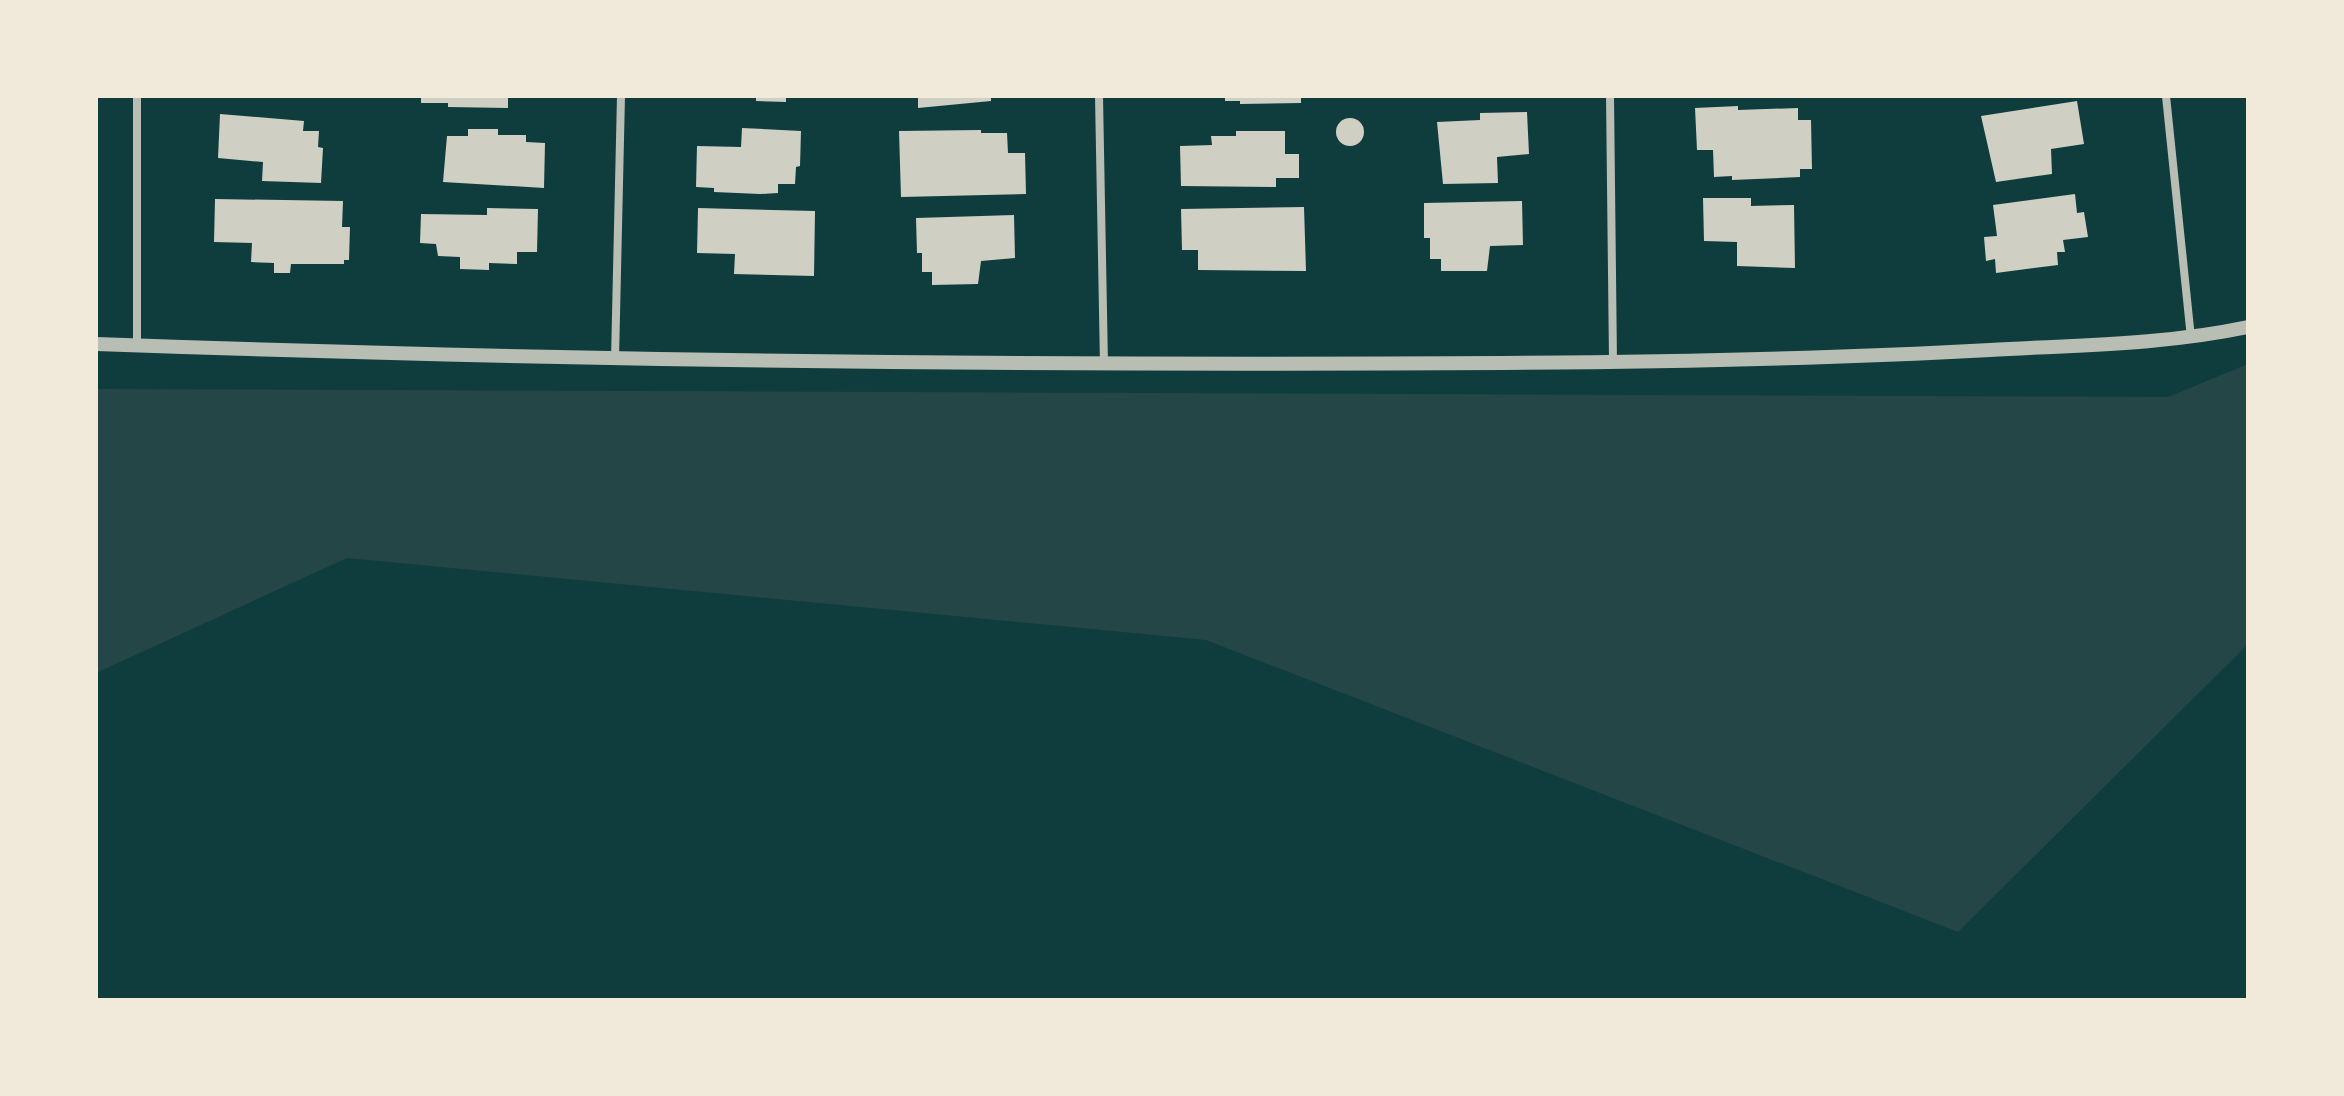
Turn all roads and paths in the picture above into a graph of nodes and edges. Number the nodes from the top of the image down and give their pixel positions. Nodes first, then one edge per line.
1 (137, 96) edge
2 (621, 96) edge
3 (1099, 96) edge
4 (1610, 96) edge
5 (2166, 96) edge
6 (2248, 327) edge
7 (2191, 339) junction
8 (96, 344) edge
9 (137, 346) junction
10 (615, 360) junction
11 (1613, 362) junction
12 (1104, 366) junction

1 - 9 street
2 - 10 street
3 - 12 street
4 - 11 street
5 - 7 street
6 - 7 street
7 - 11 street
8 - 9 street
9 - 10 street
10 - 12 street
11 - 12 street

